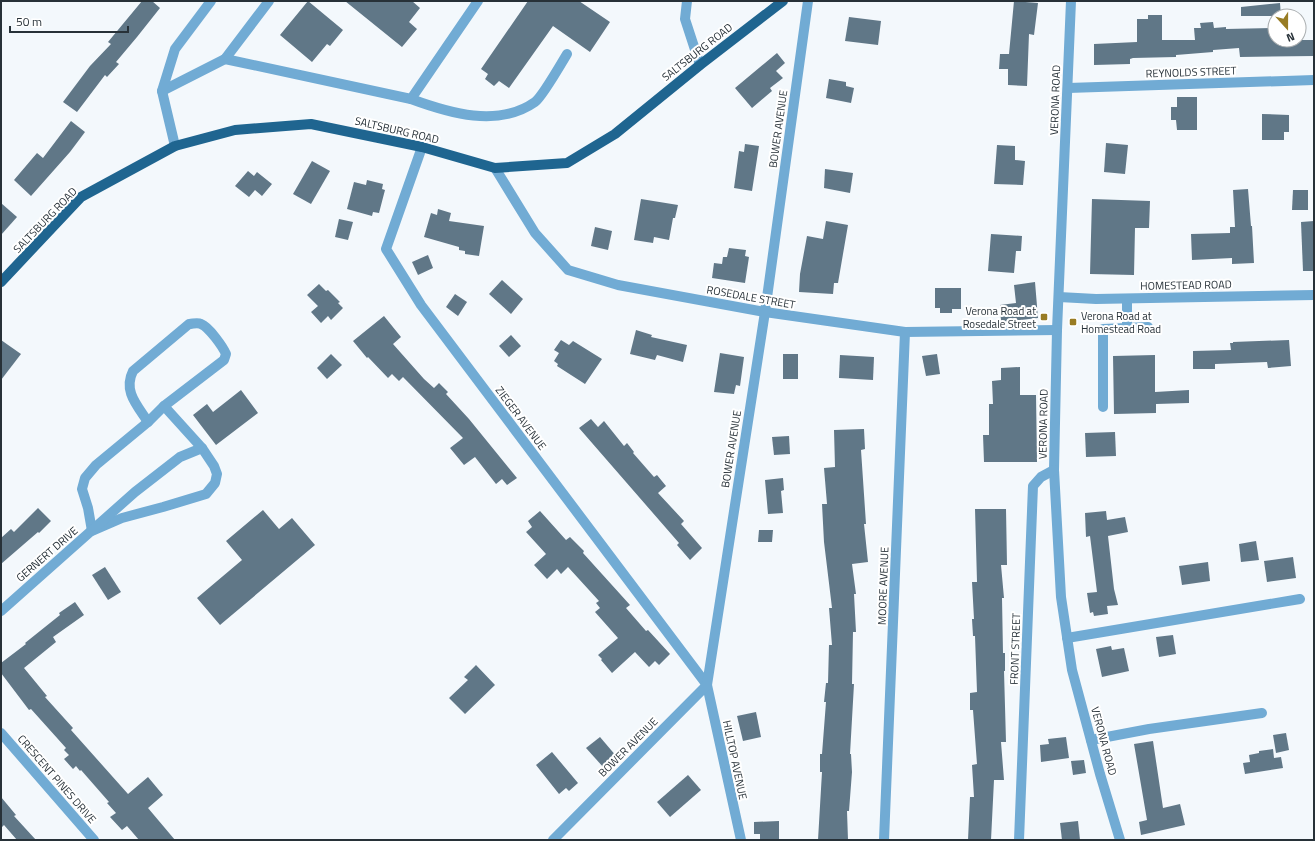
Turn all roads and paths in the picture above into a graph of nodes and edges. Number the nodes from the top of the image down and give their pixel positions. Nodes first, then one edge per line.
1 (212, 1) edge
2 (269, 1) edge
3 (478, 1) edge
4 (687, 1) edge
5 (783, 1) edge
6 (808, 1) edge
7 (1071, 1) edge
8 (567, 54) dead end
9 (226, 59) junction
10 (700, 65) junction
11 (1314, 80) edge
12 (1068, 88) junction
13 (162, 91) junction
14 (411, 99) junction
15 (175, 146) junction
16 (422, 146) junction
17 (495, 168) junction
18 (1, 282) edge
19 (1314, 295) edge
20 (1059, 298) junction
21 (1127, 299) junction
22 (765, 312) junction
23 (1148, 327) dead end
24 (1127, 328) junction
25 (1057, 330) junction
26 (904, 332) junction
27 (164, 406) junction
28 (1103, 407) dead end
29 (148, 422) junction
30 (202, 448) junction
31 (1054, 470) junction
32 (92, 531) junction
33 (1300, 599) dead end
34 (1, 611) edge
35 (1067, 638) junction
36 (707, 685) junction
37 (1262, 713) dead end
38 (1, 733) edge
39 (1091, 740) junction
40 (94, 840) edge
41 (552, 840) edge
42 (740, 840) edge
43 (884, 840) edge
44 (1019, 840) edge
45 (1120, 840) edge

1 - 13 street
2 - 9 street
3 - 14 street
4 - 10 street
5 - 10 main road, SALTSBURG ROAD
6 - 22 street, BOWER AVENUE
7 - 12 street, VERONA ROAD
8 - 14 street
9 - 13 street
9 - 14 street
10 - 17 main road, SALTSBURG ROAD
11 - 12 street, REYNOLDS STREET
12 - 20 street, VERONA ROAD
13 - 15 street
15 - 16 main road, SALTSBURG ROAD
15 - 18 main road, SALTSBURG ROAD
16 - 17 main road, SALTSBURG ROAD
16 - 36 street, ZIEGER AVENUE
17 - 22 street, ROSEDALE STREET
19 - 21 street, HOMESTEAD ROAD
20 - 21 street, HOMESTEAD ROAD
20 - 25 street, VERONA ROAD
21 - 24 street
22 - 26 street, ROSEDALE STREET
22 - 36 street, BOWER AVENUE
23 - 24 street
24 - 28 street
25 - 26 street, ROSEDALE STREET
25 - 31 street, VERONA ROAD
26 - 43 street, MOORE AVENUE
27 - 29 street
27 - 29 street
27 - 30 street
29 - 32 street
30 - 32 street, GERNERT DRIVE
30 - 32 street
31 - 35 street, VERONA ROAD
31 - 44 street, FRONT STREET
32 - 34 street, GERNERT DRIVE
33 - 35 street
35 - 39 street, VERONA ROAD
36 - 41 street, BOWER AVENUE
36 - 42 street, HILLTOP AVENUE
37 - 39 street
38 - 40 street, CRESCENT PINES DRIVE
39 - 45 street, VERONA ROAD

